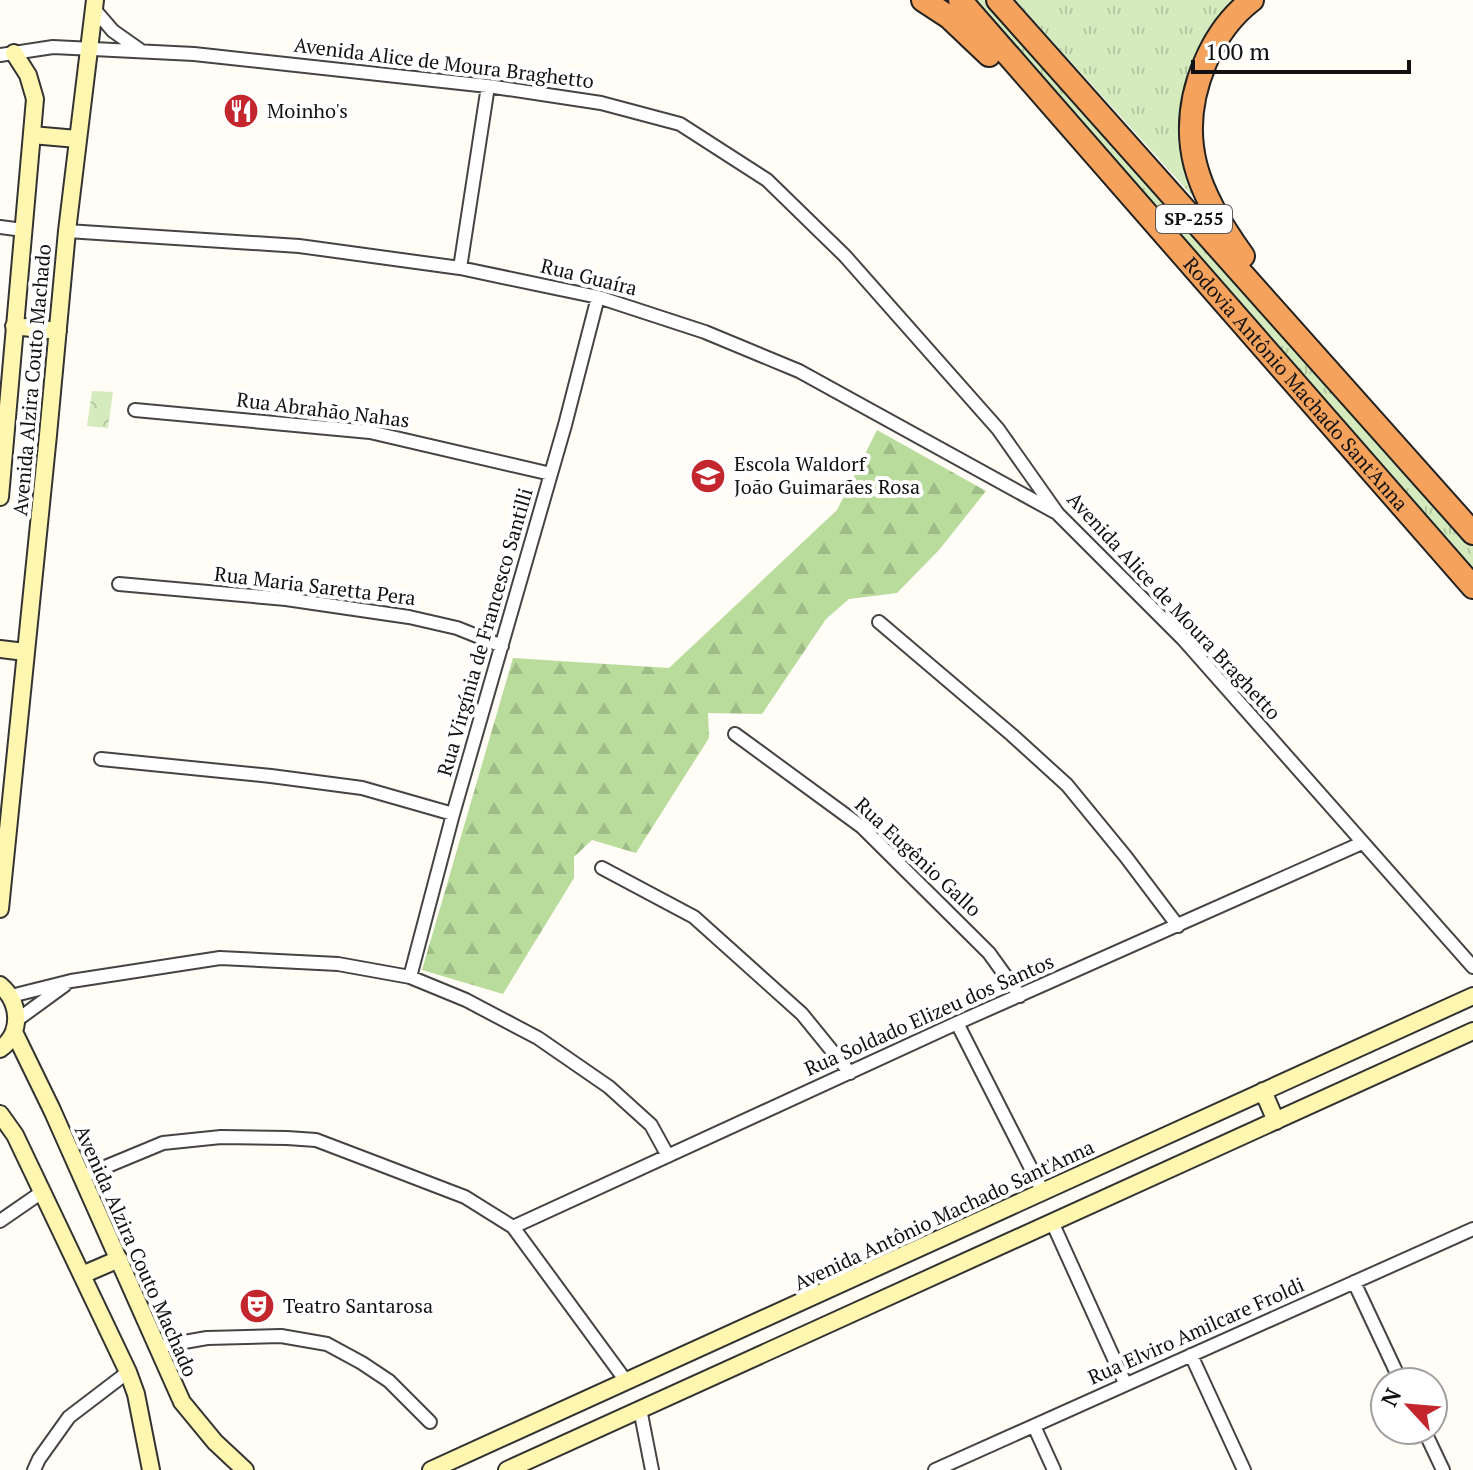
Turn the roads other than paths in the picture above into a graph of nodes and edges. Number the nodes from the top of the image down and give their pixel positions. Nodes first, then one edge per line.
1 (923, 0) edge
2 (960, 0) edge
3 (998, 0) edge
4 (1252, 0) edge
5 (94, 5) edge
6 (90, 48) junction
7 (143, 51) junction
8 (7, 54) edge
9 (488, 86) junction
10 (32, 135) junction
11 (77, 139) junction
12 (0, 227) edge
13 (23, 230) junction
14 (67, 231) junction
15 (1161, 232) junction
16 (460, 268) junction
17 (598, 297) junction
18 (14, 326) junction
19 (58, 331) junction
20 (135, 410) dead end
21 (1390, 438) junction
22 (551, 474) junction
23 (0, 497) edge
24 (1058, 514) junction
25 (1473, 533) edge
26 (119, 584) dead end
27 (1473, 587) edge
28 (879, 622) dead end
29 (502, 646) junction
30 (0, 649) edge
31 (25, 652) junction
32 (735, 734) dead end
33 (101, 759) dead end
34 (453, 814) junction
35 (1362, 843) junction
36 (602, 868) dead end
37 (0, 909) edge
38 (1178, 926) junction
39 (1473, 967) edge
40 (410, 977) junction
41 (71, 981) junction
42 (5, 991) edge
43 (1020, 996) junction
44 (1473, 996) edge
45 (957, 1023) junction
46 (15, 1026) junction
47 (1473, 1031) edge
48 (0, 1049) edge
49 (850, 1073) junction
50 (1263, 1091) junction
51 (0, 1114) edge
52 (1276, 1121) junction
53 (668, 1156) junction
54 (81, 1177) junction
55 (42, 1192) junction
56 (1043, 1192) junction
57 (0, 1221) edge
58 (1052, 1222) junction
59 (513, 1227) junction
60 (1473, 1229) edge
61 (119, 1259) junction
62 (82, 1275) junction
63 (1354, 1282) junction
64 (831, 1289) junction
65 (843, 1316) junction
66 (156, 1347) junction
67 (1191, 1355) junction
68 (1393, 1366) edge
69 (128, 1372) junction
70 (626, 1381) junction
71 (1125, 1383) junction
72 (640, 1409) junction
73 (430, 1422) dead end
74 (531, 1425) junction
75 (1034, 1426) junction
76 (1432, 1446) edge
77 (541, 1454) junction
78 (34, 1470) edge
79 (151, 1470) edge
80 (245, 1470) edge
81 (431, 1470) edge
82 (507, 1470) edge
83 (652, 1470) edge
84 (935, 1470) edge
85 (1054, 1470) edge
86 (1244, 1470) edge
87 (1443, 1470) edge

1 - 15 highway
2 - 15 highway, Rodovia Antônio Machado Sant'Anna / SP-255
3 - 21 highway, Rodovia Antônio Machado Sant'Anna / SP-255
4 - 21 highway
5 - 6 street, Avenida Alzira Couto Machado
5 - 7 street
6 - 7 street, Avenida Alice de Moura Braghetto
6 - 8 street, Avenida Alice de Moura Braghetto
6 - 11 street, Avenida Alzira Couto Machado
7 - 9 street, Avenida Alice de Moura Braghetto
8 - 10 street, Avenida Alzira Couto Machado
9 - 16 street
9 - 24 street, Avenida Alice de Moura Braghetto
10 - 11 street
10 - 13 street, Avenida Alzira Couto Machado
11 - 14 street, Avenida Alzira Couto Machado
12 - 13 street
13 - 18 street, Avenida Alzira Couto Machado
14 - 16 street, Rua Guaíra
14 - 19 street, Avenida Alzira Couto Machado
15 - 27 highway, Rodovia Antônio Machado Sant'Anna / SP-255
16 - 17 street, Rua Guaíra
17 - 22 street, Rua Virgínia de Francesco Santilli
17 - 24 street, Rua Guaíra
18 - 19 street
18 - 23 street, Avenida Alzira Couto Machado
19 - 31 street, Avenida Alzira Couto Machado
20 - 22 street, Rua Abrahão Nahas
21 - 25 highway, Rodovia Antônio Machado Sant'Anna / SP-255
22 - 29 street, Rua Virgínia de Francesco Santilli
24 - 35 street, Avenida Alice de Moura Braghetto
26 - 29 street, Rua Maria Saretta Pera
28 - 38 street
29 - 34 street, Rua Virgínia de Francesco Santilli
30 - 31 street
31 - 37 street, Avenida Alzira Couto Machado
32 - 43 street, Rua Eugênio Gallo
33 - 34 street
34 - 40 street, Rua Virgínia de Francesco Santilli
35 - 38 street, Rua Soldado Elizeu dos Santos
35 - 39 street, Avenida Alice de Moura Braghetto
36 - 49 street
38 - 43 street, Rua Soldado Elizeu dos Santos
40 - 41 street
40 - 53 street
41 - 42 street
41 - 46 street
42 - 46 street, Avenida Alzira Couto Machado
43 - 45 street, Rua Soldado Elizeu dos Santos
44 - 50 street, Avenida Antônio Machado Sant'Anna
45 - 49 street, Rua Soldado Elizeu dos Santos
45 - 56 street
46 - 48 street
46 - 54 street, Avenida Alzira Couto Machado
47 - 52 street
49 - 53 street, Rua Soldado Elizeu dos Santos
50 - 52 street
50 - 56 street, Avenida Antônio Machado Sant'Anna
51 - 55 street
52 - 58 street
53 - 59 street, Rua Soldado Elizeu dos Santos
54 - 59 street
54 - 61 street, Avenida Alzira Couto Machado
55 - 57 street
55 - 62 street
56 - 64 street, Avenida Antônio Machado Sant'Anna
58 - 65 street
58 - 71 street
59 - 70 street
60 - 63 street, Rua Elviro Amilcare Froldi
61 - 62 street
61 - 66 street, Avenida Alzira Couto Machado
62 - 69 street
63 - 67 street, Rua Elviro Amilcare Froldi
63 - 68 street
64 - 65 street
64 - 70 street, Avenida Antônio Machado Sant'Anna
65 - 72 street
66 - 73 street
66 - 80 street, Avenida Alzira Couto Machado
67 - 71 street, Rua Elviro Amilcare Froldi
67 - 86 street
69 - 78 street
69 - 79 street
70 - 74 street, Avenida Antônio Machado Sant'Anna
71 - 75 street, Rua Elviro Amilcare Froldi
72 - 77 street
72 - 83 street
74 - 77 street
74 - 81 street, Avenida Antônio Machado Sant'Anna
75 - 84 street, Rua Elviro Amilcare Froldi
75 - 85 street
76 - 87 street
77 - 82 street

